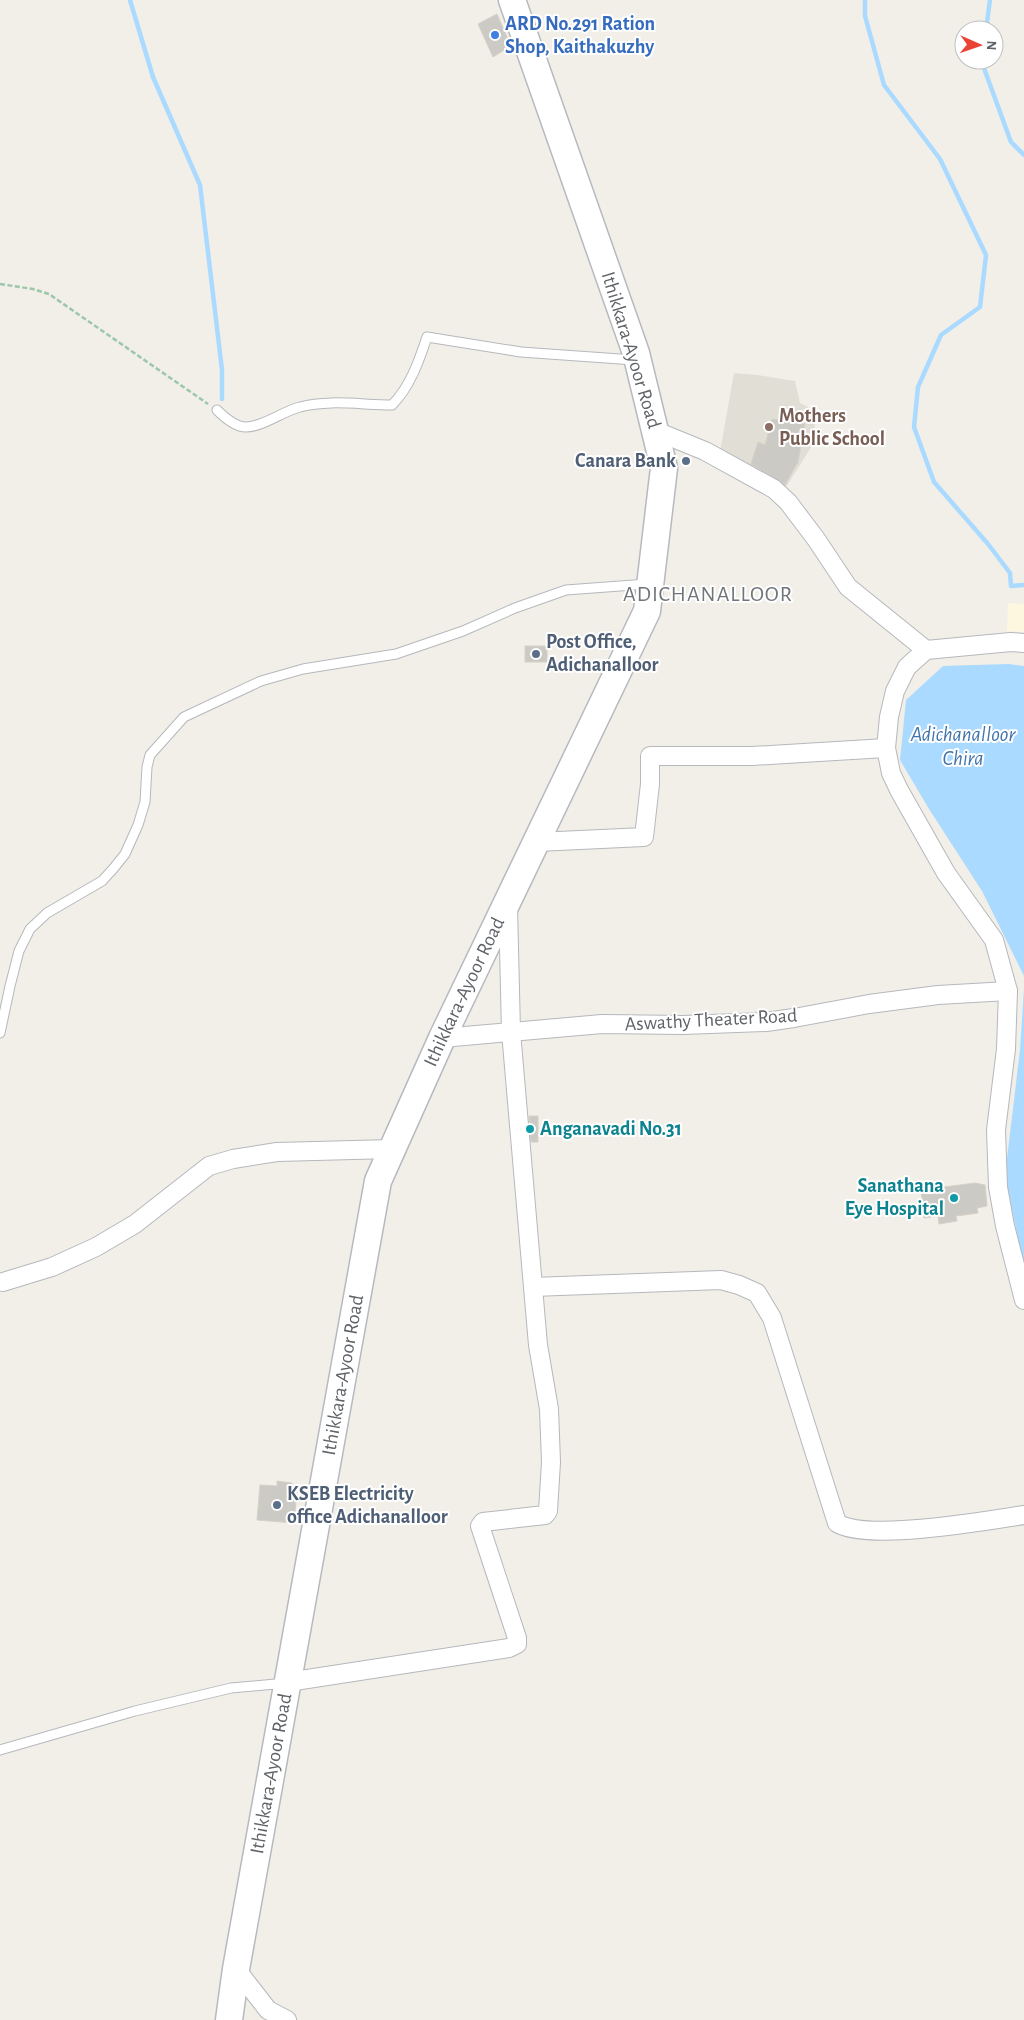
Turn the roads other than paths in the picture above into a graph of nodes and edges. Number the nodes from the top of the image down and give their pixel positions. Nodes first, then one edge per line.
1 (514, 1) edge
2 (639, 361) junction
3 (217, 410) road end
4 (656, 432) junction
5 (650, 584) junction
6 (1024, 643) edge
7 (926, 650) junction
8 (886, 748) junction
9 (536, 842) junction
10 (508, 901) junction
11 (1008, 991) junction
12 (511, 1032) junction
13 (0, 1033) edge
14 (442, 1038) junction
15 (392, 1149) junction
16 (3, 1282) dead end
17 (533, 1287) junction
18 (1024, 1300) edge
19 (1024, 1515) edge
20 (288, 1682) junction
21 (0, 1750) edge
22 (236, 1969) junction
23 (229, 2020) edge
24 (287, 2020) edge

1 - 2 main road, Ithikkara-Ayoor Road
2 - 3 lane
2 - 4 main road, Ithikkara-Ayoor Road
4 - 5 main road, Ithikkara-Ayoor Road
4 - 7 street
5 - 9 main road, Ithikkara-Ayoor Road
5 - 13 lane
6 - 7 street
7 - 8 street
8 - 9 street
8 - 11 street
9 - 10 main road, Ithikkara-Ayoor Road
10 - 12 street
10 - 14 main road, Ithikkara-Ayoor Road
11 - 12 street, Aswathy Theater Road
11 - 18 street
12 - 14 street, Aswathy Theater Road
12 - 17 street
14 - 15 main road, Ithikkara-Ayoor Road
15 - 16 street
15 - 20 main road, Ithikkara-Ayoor Road
17 - 19 street
17 - 20 street
20 - 21 lane
20 - 22 main road, Ithikkara-Ayoor Road
22 - 23 main road, Ithikkara-Ayoor Road
22 - 24 street

